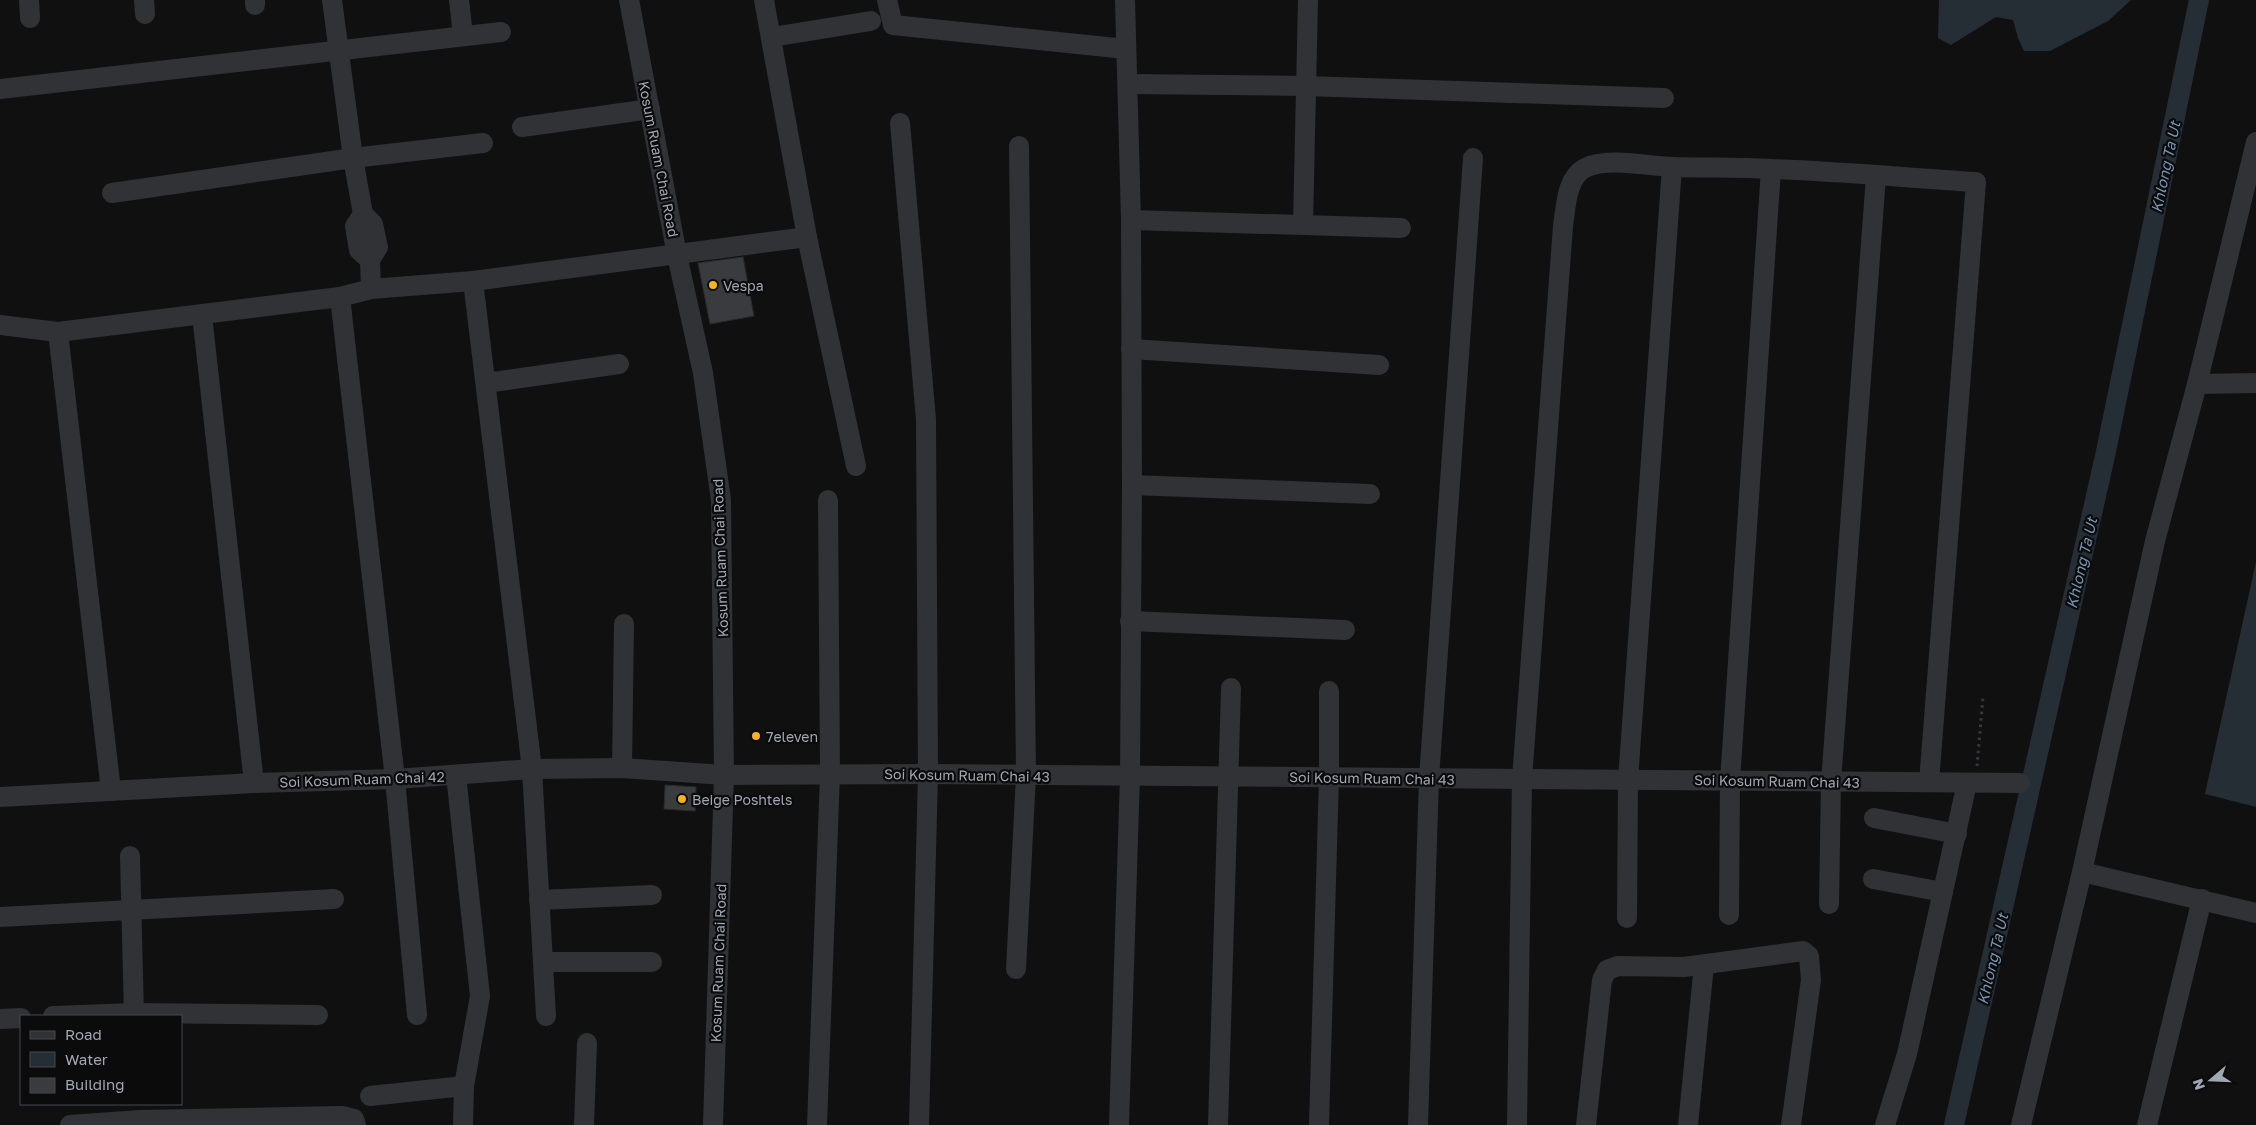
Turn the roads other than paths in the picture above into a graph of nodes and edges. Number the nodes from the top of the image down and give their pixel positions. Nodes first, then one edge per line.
1 (332, 0) edge
2 (458, 0) edge
3 (629, 0) edge
4 (764, 0) edge
5 (887, 0) edge
6 (1125, 0) edge
7 (1308, 0) edge
8 (871, 21) dead end
9 (501, 32) dead end
10 (463, 36) junction
11 (772, 37) junction
12 (1126, 49) junction
13 (339, 51) junction
14 (1128, 84) junction
15 (1306, 86) junction
16 (0, 88) edge
17 (1664, 98) dead end
18 (650, 109) junction
19 (900, 123) dead end
20 (522, 127) dead end
21 (2256, 142) edge
22 (483, 143) dead end
23 (1019, 146) dead end
24 (353, 158) junction
25 (1473, 158) dead end
26 (1672, 167) junction
27 (1771, 169) junction
28 (1876, 176) junction
29 (112, 193) dead end
30 (1131, 220) junction
31 (1303, 226) junction
32 (1401, 228) dead end
33 (807, 237) junction
34 (677, 255) junction
35 (473, 281) junction
36 (371, 289) junction
37 (340, 297) junction
38 (202, 315) junction
39 (0, 325) edge
40 (58, 332) junction
41 (1131, 350) junction
42 (619, 364) dead end
43 (1379, 365) dead end
44 (486, 383) junction
45 (2256, 383) edge
46 (2196, 384) junction
47 (856, 466) dead end
48 (1132, 485) junction
49 (1370, 494) dead end
50 (828, 500) dead end
51 (1130, 621) junction
52 (624, 624) dead end
53 (1345, 630) dead end
54 (1231, 688) dead end
55 (1329, 691) dead end
56 (622, 768) junction
57 (532, 770) junction
58 (830, 774) junction
59 (928, 774) junction
60 (456, 775) junction
61 (724, 775) junction
62 (1130, 775) junction
63 (1026, 776) junction
64 (1230, 776) junction
65 (1329, 777) junction
66 (1429, 778) junction
67 (395, 779) junction
68 (1522, 779) junction
69 (1628, 780) junction
70 (1730, 781) junction
71 (1831, 782) junction
72 (1929, 782) junction
73 (254, 783) junction
74 (1971, 783) junction
75 (2020, 783) dead end
76 (111, 791) junction
77 (0, 797) edge
78 (1874, 818) dead end
79 (1957, 834) junction
80 (130, 856) dead end
81 (2082, 872) junction
82 (1873, 879) dead end
83 (1943, 892) junction
84 (652, 895) dead end
85 (334, 899) dead end
86 (2202, 899) junction
87 (539, 900) junction
88 (1829, 904) dead end
89 (130, 912) junction
90 (2256, 913) edge
91 (1729, 915) dead end
92 (0, 917) edge
93 (1627, 918) dead end
94 (543, 962) junction
95 (652, 962) dead end
96 (1704, 965) junction
97 (1016, 969) dead end
98 (134, 1014) edge
99 (94, 1015) edge
100 (318, 1015) dead end
101 (417, 1015) dead end
102 (546, 1016) dead end
103 (20, 1018) edge
104 (0, 1019) edge
105 (587, 1043) dead end
106 (464, 1086) junction
107 (370, 1096) dead end
108 (140, 1116) edge
109 (248, 1122) edge
110 (70, 1125) edge
111 (356, 1125) edge
112 (463, 1125) edge
113 (584, 1125) edge
114 (713, 1125) edge
115 (817, 1125) edge
116 (919, 1125) edge
117 (1119, 1125) edge
118 (1218, 1125) edge
119 (1319, 1125) edge
120 (1418, 1125) edge
121 (1517, 1125) edge
122 (1586, 1125) edge
123 (1688, 1125) edge
124 (1791, 1125) edge
125 (1885, 1125) edge
126 (2021, 1125) edge
127 (2147, 1125) edge

1 - 13 street
2 - 10 street
3 - 18 street, Kosum Ruam Chai Road
4 - 11 street
5 - 12 street
6 - 12 street
7 - 15 street
8 - 11 street
9 - 10 street
10 - 13 street
11 - 33 street
12 - 14 street
13 - 16 street
13 - 24 street
14 - 15 street
14 - 30 street
15 - 17 street
15 - 31 street
18 - 20 street
18 - 34 street, Kosum Ruam Chai Road
19 - 59 street
21 - 46 street
22 - 24 street
23 - 63 street
24 - 29 street
24 - 36 street
25 - 66 street
26 - 27 street
26 - 68 street
26 - 69 street
27 - 28 street
27 - 70 street
28 - 71 street
28 - 72 street
30 - 31 street
30 - 41 street
31 - 32 street
33 - 34 street
33 - 47 street
34 - 35 street
34 - 61 street, Kosum Ruam Chai Road
35 - 36 street
35 - 44 street
36 - 37 street
37 - 38 street
37 - 67 street
38 - 40 street
38 - 73 street
39 - 40 street
40 - 76 street
41 - 43 street
41 - 48 street
42 - 44 street
44 - 57 street
45 - 46 street
46 - 81 street
48 - 49 street
48 - 51 street
50 - 58 street
51 - 53 street
51 - 62 street
52 - 56 street
54 - 64 street
55 - 65 street
56 - 57 street, Soi Kosum Ruam Chai 42
56 - 61 street, Soi Kosum Ruam Chai 42
57 - 60 street, Soi Kosum Ruam Chai 42
57 - 87 street
58 - 59 street, Soi Kosum Ruam Chai 43
58 - 61 street, Soi Kosum Ruam Chai 43
58 - 115 street
59 - 63 street, Soi Kosum Ruam Chai 43
59 - 116 street
60 - 67 street, Soi Kosum Ruam Chai 42
60 - 106 street
61 - 114 street, Kosum Ruam Chai Road
62 - 63 street, Soi Kosum Ruam Chai 43
62 - 64 street, Soi Kosum Ruam Chai 43
62 - 117 street
63 - 97 street
64 - 65 street, Soi Kosum Ruam Chai 43
64 - 118 street
65 - 66 street, Soi Kosum Ruam Chai 43
65 - 119 street
66 - 68 street, Soi Kosum Ruam Chai 43
66 - 120 street
67 - 73 street, Soi Kosum Ruam Chai 42
67 - 101 street
68 - 69 street, Soi Kosum Ruam Chai 43
68 - 121 street
69 - 70 street, Soi Kosum Ruam Chai 43
69 - 93 street
70 - 71 street, Soi Kosum Ruam Chai 43
70 - 91 street
71 - 72 street, Soi Kosum Ruam Chai 43
71 - 88 street
72 - 74 street, Soi Kosum Ruam Chai 43
73 - 76 street, Soi Kosum Ruam Chai 42
74 - 75 street, Soi Kosum Ruam Chai 43
74 - 79 street
76 - 77 street, Soi Kosum Ruam Chai 42
78 - 79 street
79 - 83 street
80 - 89 street
81 - 86 street
81 - 126 street
82 - 83 street
83 - 125 street
84 - 87 street
85 - 89 street
86 - 90 street
86 - 127 street
87 - 94 street
89 - 92 street
89 - 98 street
94 - 95 street
94 - 102 street
96 - 122 street
96 - 123 street
96 - 124 street
98 - 99 street
98 - 100 street
103 - 104 street
105 - 113 street
106 - 107 street
106 - 112 street
108 - 109 street
108 - 110 street
109 - 111 street

